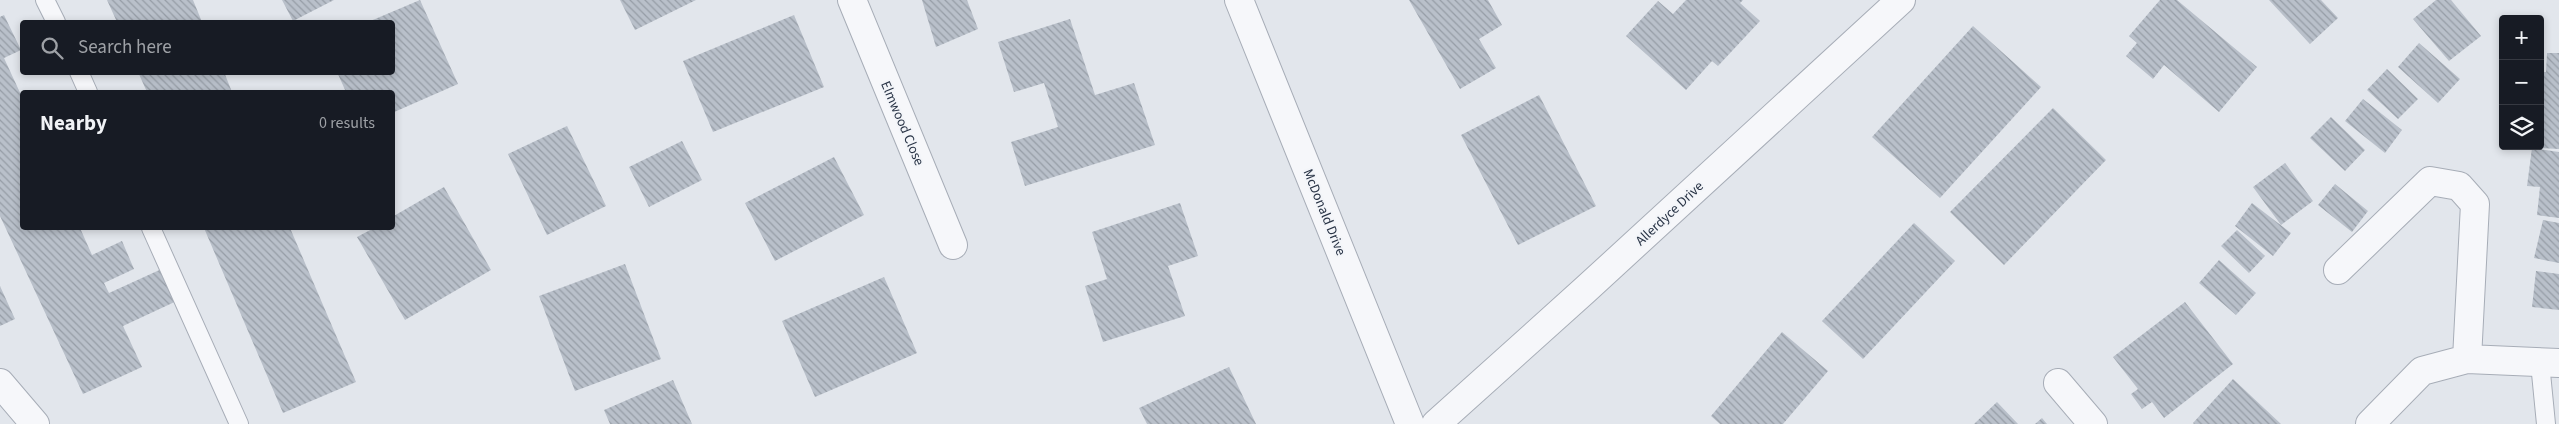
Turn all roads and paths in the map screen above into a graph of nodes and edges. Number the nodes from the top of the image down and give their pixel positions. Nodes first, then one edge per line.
1 (45, 0) edge
2 (852, 0) edge
3 (1239, 0) edge
4 (1901, 0) edge
5 (55, 20) edge
6 (80, 75) edge
7 (87, 90) edge
8 (152, 230) edge
9 (953, 245) dead end
10 (2338, 270) dead end
11 (2467, 359) junction
12 (2550, 363) edge
13 (0, 383) edge
14 (2058, 383) dead end
15 (35, 424) edge
16 (239, 424) edge
17 (1410, 424) edge
18 (1436, 424) edge
19 (2093, 424) edge
20 (2370, 424) edge
21 (2546, 424) edge

1 - 5 lane
2 - 9 street, Elmwood Close
3 - 17 street, McDonald Drive
4 - 18 street, Allerdyce Drive
6 - 7 lane
8 - 16 lane
10 - 11 street
11 - 12 street
11 - 20 street
12 - 21 lane
13 - 15 street
14 - 19 street

